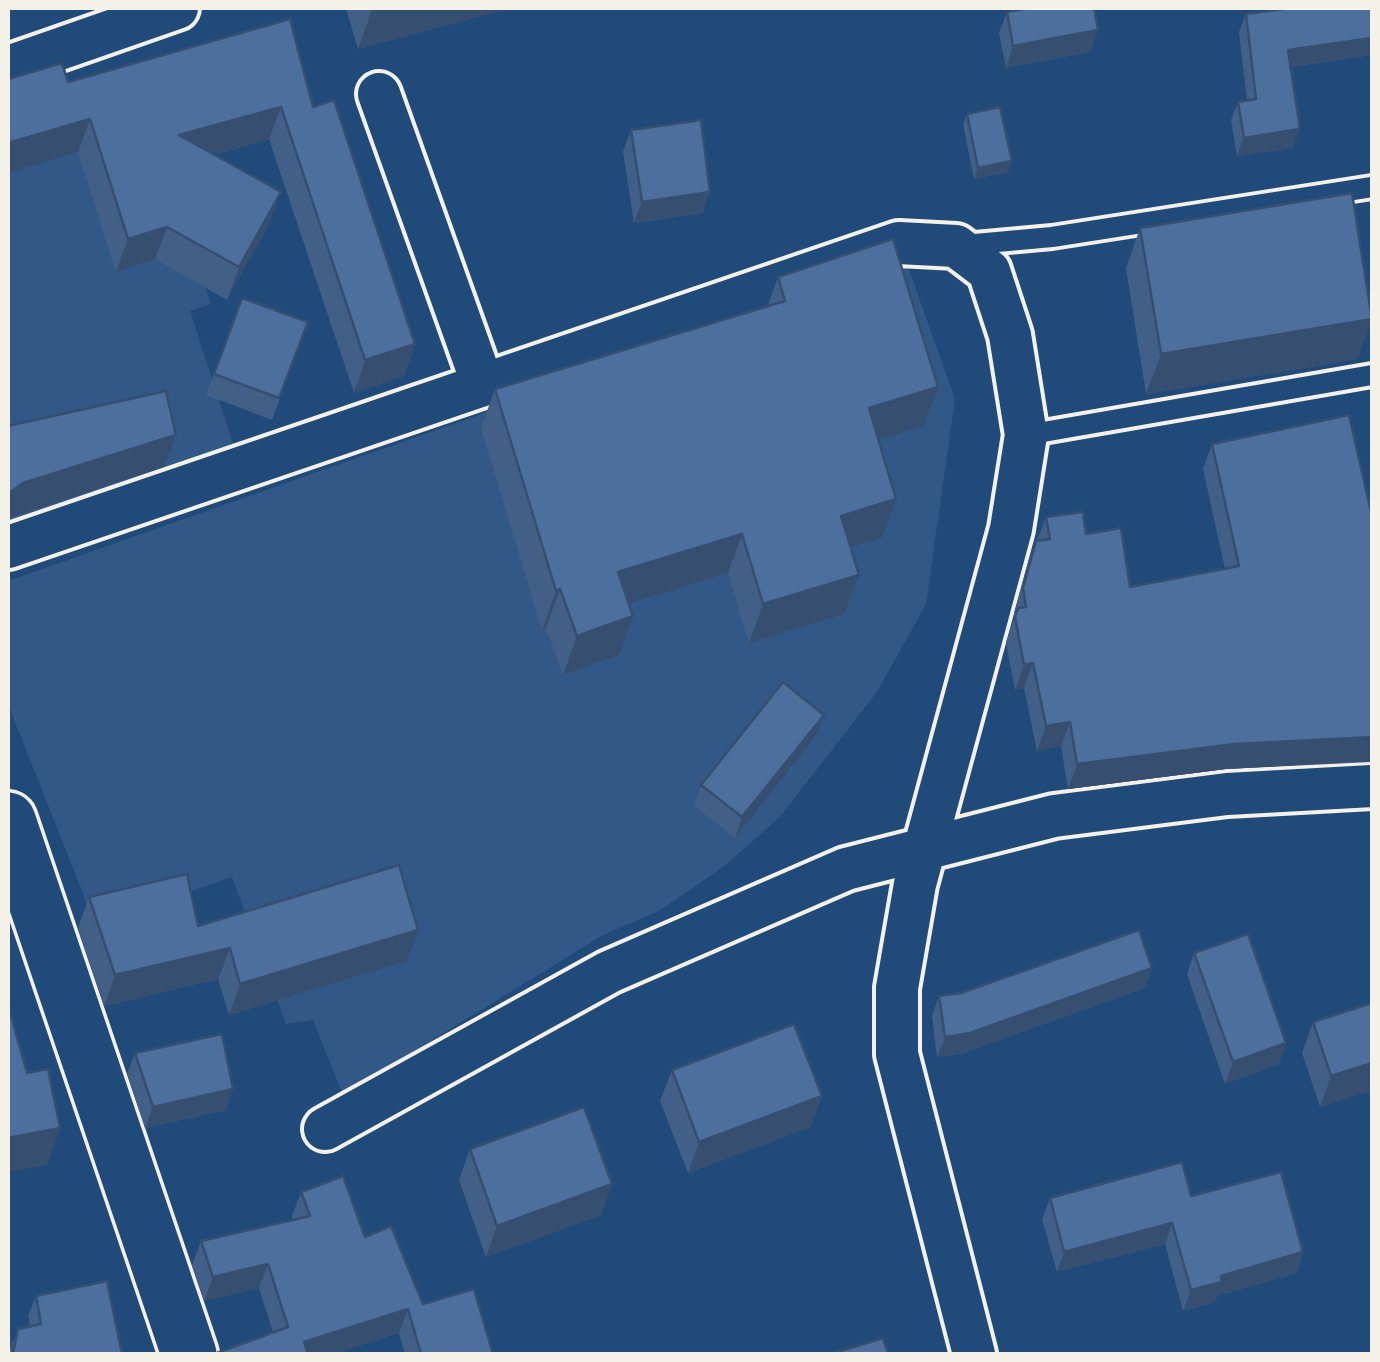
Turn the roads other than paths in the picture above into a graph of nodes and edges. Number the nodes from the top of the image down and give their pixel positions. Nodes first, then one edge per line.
1 (177, 8) edge
2 (8, 67) edge
3 (379, 94) dead end
4 (1372, 187) edge
5 (956, 246) junction
6 (1372, 375) edge
7 (483, 385) junction
8 (1026, 435) junction
9 (8, 547) edge
10 (1372, 786) edge
11 (8, 820) edge
12 (925, 848) junction
13 (325, 1129) dead end
14 (189, 1354) edge
15 (974, 1354) edge

1 - 2 street
3 - 7 street
4 - 5 lane
5 - 7 street
5 - 8 street
6 - 8 lane
7 - 9 street
8 - 12 street
10 - 12 street
11 - 14 main road
12 - 13 street
12 - 15 street

